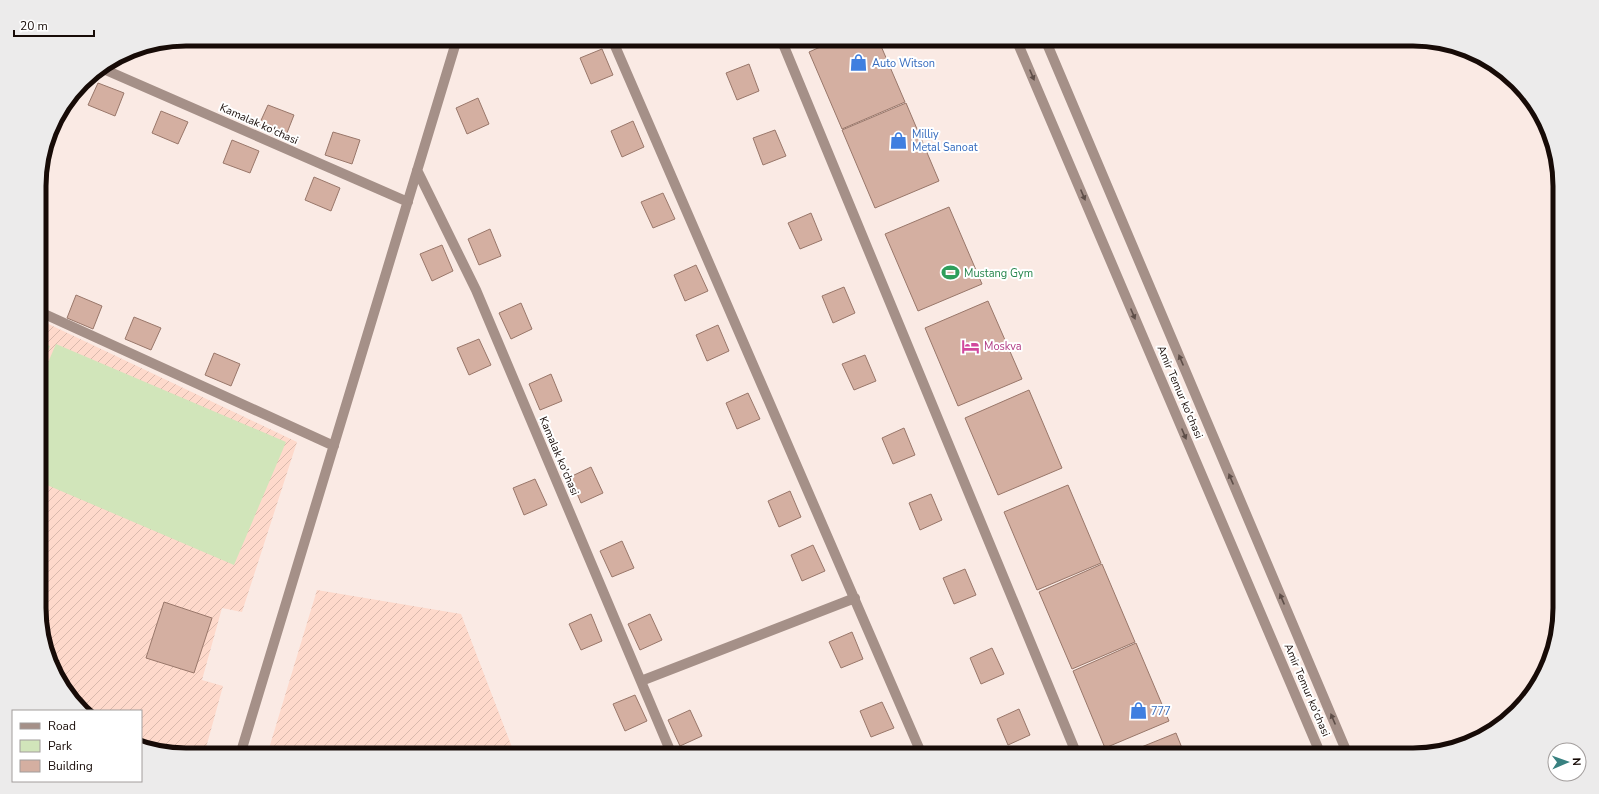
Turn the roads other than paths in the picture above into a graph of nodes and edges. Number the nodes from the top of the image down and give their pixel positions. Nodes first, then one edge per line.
1 (455, 46) edge
2 (615, 46) edge
3 (784, 46) edge
4 (1019, 46) edge
5 (1048, 46) edge
6 (107, 71) edge
7 (417, 170) junction
8 (408, 202) junction
9 (46, 315) edge
10 (334, 446) junction
11 (855, 598) junction
12 (641, 681) junction
13 (242, 748) edge
14 (669, 748) edge
15 (919, 748) edge
16 (1074, 748) edge
17 (1318, 748) edge
18 (1345, 748) edge

1 - 7 street
2 - 11 street
3 - 16 street
4 -> 17 street, Amir Temur ko'chasi
18 -> 5 street, Amir Temur ko'chasi
6 - 8 street, Kamalak ko'chasi
7 - 8 street
7 - 12 street, Kamalak ko'chasi
8 - 10 street
9 - 10 street
10 - 13 street
11 - 12 street
11 - 15 street
12 - 14 street, Kamalak ko'chasi

